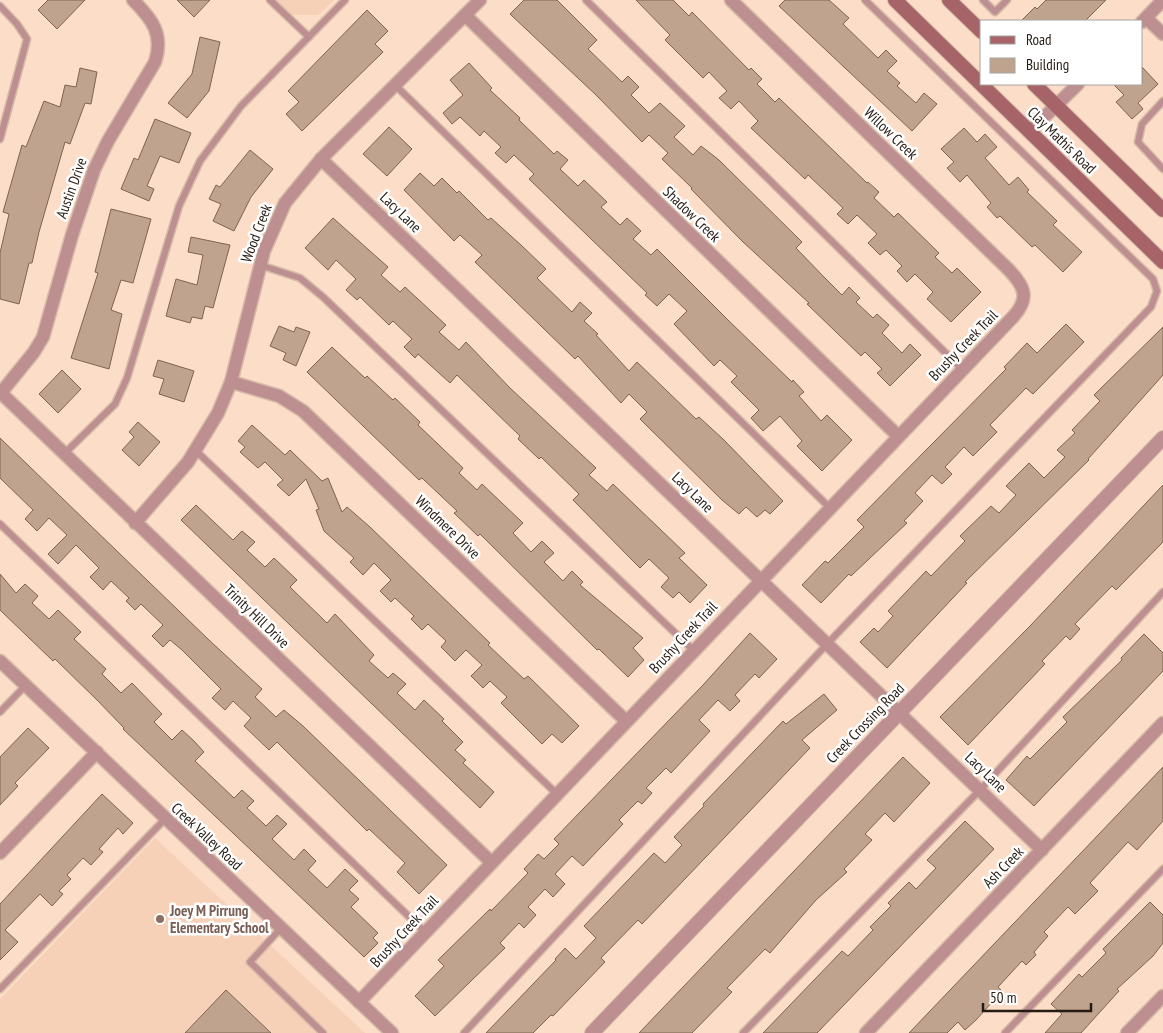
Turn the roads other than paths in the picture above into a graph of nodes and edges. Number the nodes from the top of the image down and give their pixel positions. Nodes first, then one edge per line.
1 (133, 0) edge
2 (270, 0) edge
3 (345, 0) edge
4 (480, 0) edge
5 (586, 0) edge
6 (731, 0) edge
7 (865, 0) edge
8 (895, 0) edge
9 (949, 0) edge
10 (983, 0) edge
11 (1007, 0) edge
12 (1163, 0) edge
13 (0, 6) edge
14 (465, 15) junction
15 (1144, 20) edge
16 (980, 30) edge
17 (1163, 34) edge
18 (309, 37) junction
19 (980, 82) edge
20 (395, 85) junction
21 (983, 85) edge
22 (1035, 85) edge
23 (1077, 85) edge
24 (1163, 101) edge
25 (1056, 105) junction
26 (1030, 131) junction
27 (0, 139) edge
28 (321, 159) junction
29 (1163, 169) edge
30 (1163, 210) edge
31 (1163, 262) edge
32 (260, 265) junction
33 (1024, 293) joint
34 (962, 369) junction
35 (231, 382) junction
36 (0, 393) edge
37 (897, 435) junction
38 (1163, 438) edge
39 (196, 450) junction
40 (64, 454) junction
41 (829, 506) junction
42 (135, 523) junction
43 (0, 524) edge
44 (761, 579) junction
45 (1163, 592) edge
46 (828, 643) junction
47 (693, 650) junction
48 (0, 661) edge
49 (26, 685) junction
50 (0, 712) edge
51 (899, 712) junction
52 (626, 721) junction
53 (1163, 723) edge
54 (97, 752) junction
55 (980, 790) junction
56 (557, 794) junction
57 (165, 819) junction
58 (1042, 850) junction
59 (0, 853) edge
60 (491, 862) junction
61 (1163, 869) edge
62 (281, 928) junction
63 (425, 932) junction
64 (0, 989) edge
65 (1163, 996) edge
66 (359, 1002) junction
67 (324, 1033) edge
68 (392, 1033) edge
69 (464, 1033) edge
70 (592, 1033) edge
71 (743, 1033) edge
72 (866, 1033) edge
73 (1004, 1033) edge
74 (1127, 1033) edge

1 - 36 street, Austin Drive
2 - 18 lane
3 - 18 lane
4 - 14 street, Wood Creek
5 - 34 lane
6 - 33 street, Willow Creek
7 - 46 lane
8 - 19 main road, Clay Mathis Road
9 - 16 main road
10 - 11 lane
12 - 15 street
13 - 27 lane
14 - 20 street, Wood Creek
14 - 37 street, Shadow Creek
15 - 17 street
18 - 40 lane
20 - 28 street, Wood Creek
20 - 41 lane
21 - 26 main road, Clay Mathis Road
22 - 25 main road, Clay Mathis Road
23 - 25 street
24 - 29 lane
25 - 26 street
25 - 30 main road, Clay Mathis Road
26 - 31 main road, Clay Mathis Road
28 - 32 street, Wood Creek
28 - 44 street, Lacy Lane
32 - 35 street, Wood Creek
32 - 47 lane
33 - 34 street, Brushy Creek Trail
34 - 37 street, Brushy Creek Trail
35 - 39 street, Wood Creek
35 - 52 street, Windmere Drive
36 - 40 street, Trinity Hill Drive
37 - 41 street, Brushy Creek Trail
38 - 51 street, Creek Crossing Road
39 - 42 street, Wood Creek
39 - 56 lane
40 - 42 street, Trinity Hill Drive
41 - 44 street, Brushy Creek Trail
42 - 60 street, Trinity Hill Drive
43 - 63 lane
44 - 46 street, Lacy Lane
44 - 47 street, Brushy Creek Trail
45 - 55 lane
46 - 51 street, Lacy Lane
46 - 69 lane
47 - 52 street, Brushy Creek Trail
48 - 49 street, Creek Valley Road
49 - 50 lane
49 - 54 street, Creek Valley Road
51 - 55 street, Lacy Lane
51 - 70 street, Creek Crossing Road
52 - 56 street, Brushy Creek Trail
53 - 58 street, Ash Creek
54 - 57 street, Creek Valley Road
54 - 59 street
55 - 58 street, Lacy Lane
55 - 71 lane
56 - 60 street, Brushy Creek Trail
57 - 62 street, Creek Valley Road
57 - 64 lane
58 - 72 street, Ash Creek
60 - 63 street, Brushy Creek Trail
61 - 73 lane
62 - 66 street, Creek Valley Road
62 - 67 lane
63 - 66 street, Brushy Creek Trail
65 - 74 street
66 - 68 street, Creek Valley Road

